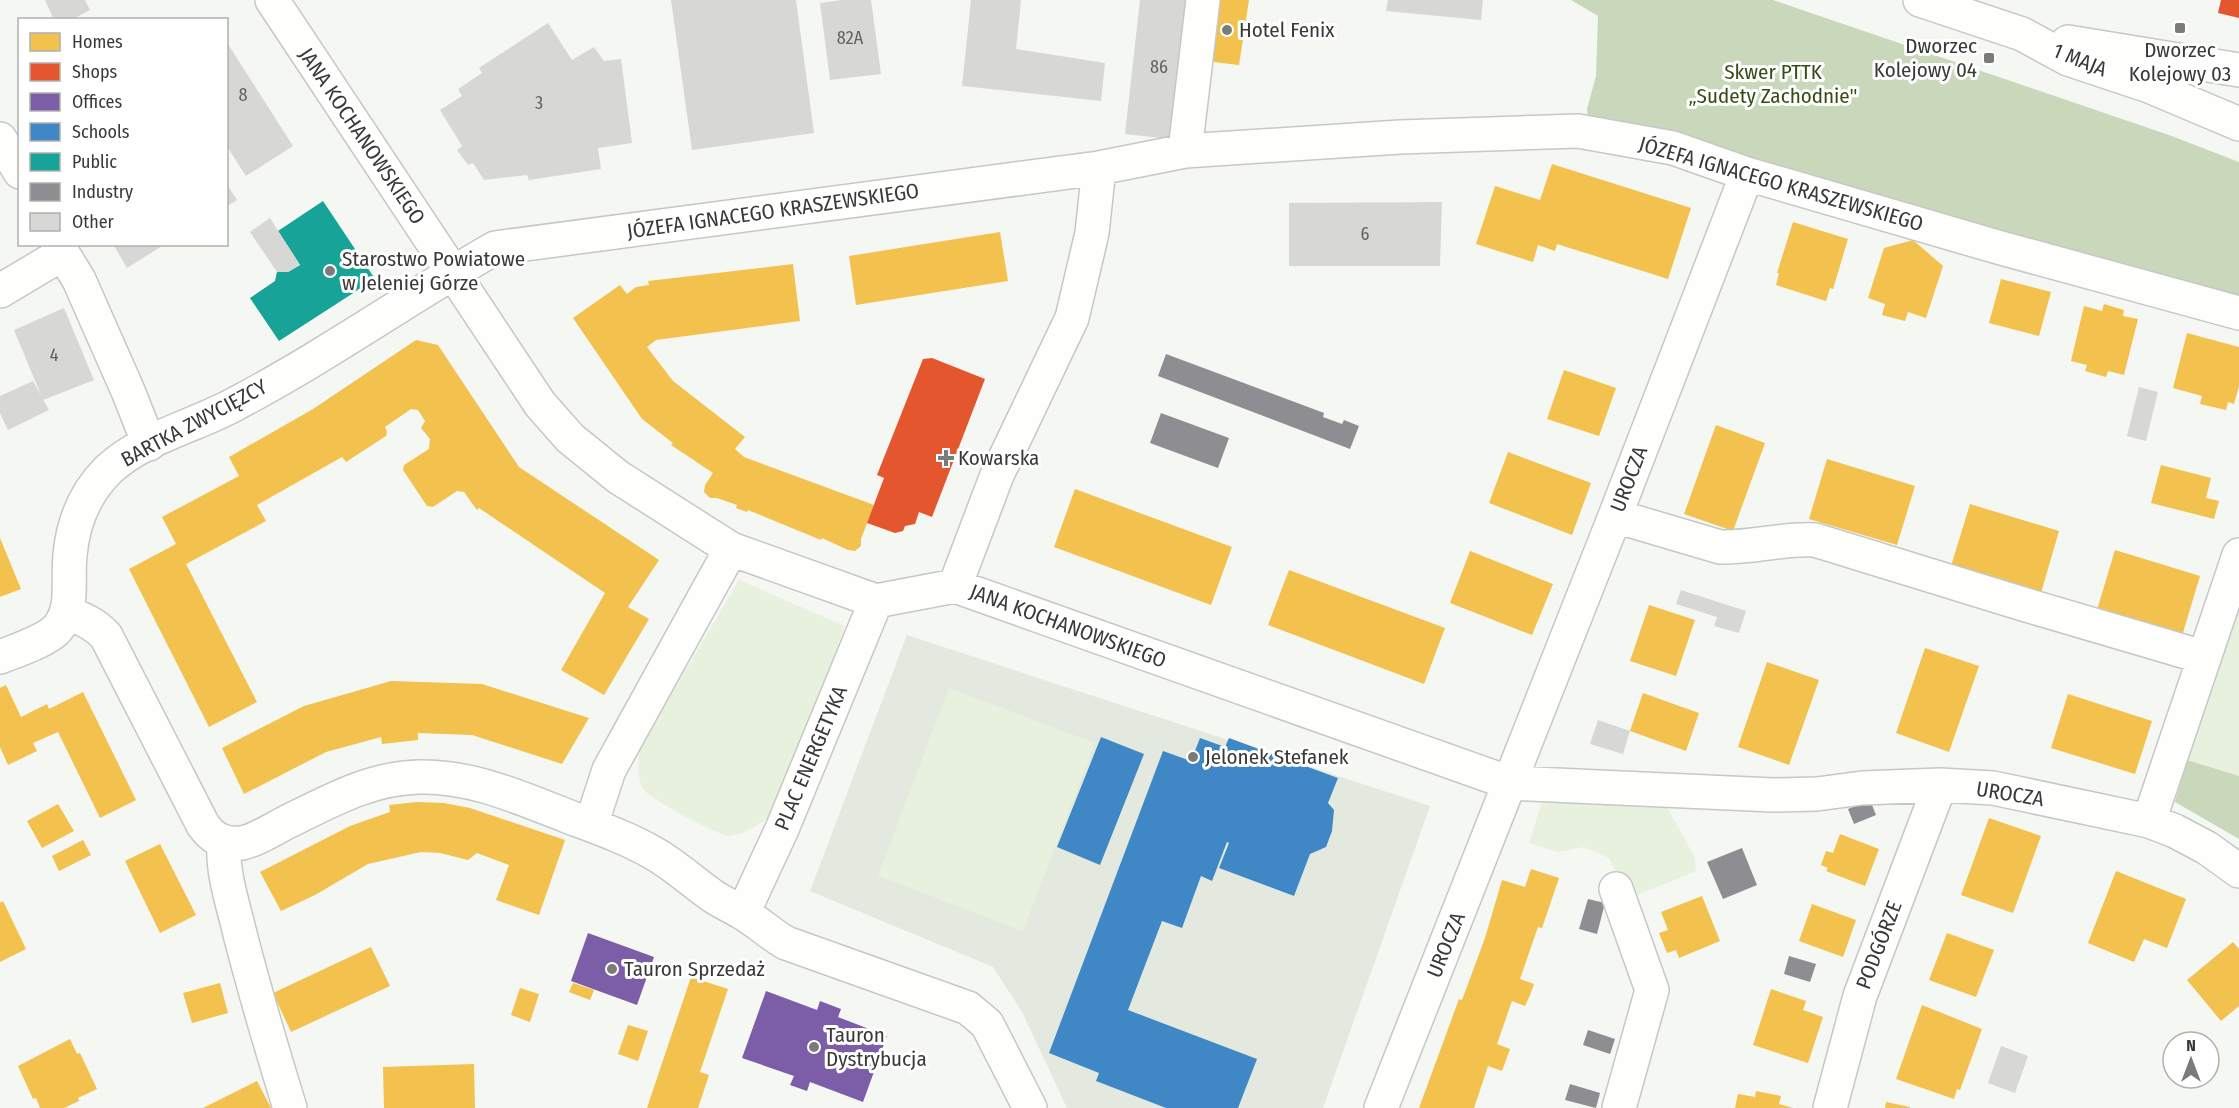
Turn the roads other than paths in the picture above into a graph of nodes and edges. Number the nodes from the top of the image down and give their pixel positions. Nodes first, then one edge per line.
1 (272, 0) edge
2 (1203, 0) edge
3 (1920, 0) edge
4 (2022, 34) junction
5 (2239, 70) edge
6 (2234, 118) edge
7 (0, 139) edge
8 (1185, 151) junction
9 (1099, 168) junction
10 (18, 169) edge
11 (1747, 174) junction
12 (60, 249) edge
13 (452, 272) junction
14 (0, 291) edge
15 (2239, 313) edge
16 (148, 444) junction
17 (1615, 516) junction
18 (731, 549) junction
19 (2239, 555) edge
20 (955, 586) junction
21 (876, 601) junction
22 (68, 613) junction
23 (0, 657) edge
24 (2203, 657) junction
25 (1510, 783) junction
26 (1940, 785) junction
27 (2150, 821) junction
28 (591, 825) junction
29 (224, 843) junction
30 (2239, 871) edge
31 (1616, 889) dead end
32 (743, 913) junction
33 (290, 1108) edge
34 (1030, 1108) edge
35 (1381, 1108) edge
36 (1619, 1108) edge
37 (1830, 1108) edge

1 - 13 street, JANA KOCHANOWSKIEGO
2 - 8 street
3 - 4 street, 1 MAJA
4 - 5 street
4 - 6 street, 1 MAJA
7 - 10 street
8 - 9 street, JÓZEFA IGNACEGO KRASZEWSKIEGO
8 - 11 street, JÓZEFA IGNACEGO KRASZEWSKIEGO
9 - 13 street, JÓZEFA IGNACEGO KRASZEWSKIEGO
9 - 20 street
11 - 15 street, JÓZEFA IGNACEGO KRASZEWSKIEGO
11 - 17 street, UROCZA
12 - 14 street
12 - 16 street
13 - 16 street, BARTKA ZWYCIĘZCY
13 - 18 street, JANA KOCHANOWSKIEGO
16 - 22 street, BARTKA ZWYCIĘZCY
17 - 24 street
17 - 25 street, UROCZA
18 - 21 street, JANA KOCHANOWSKIEGO
18 - 28 street
19 - 24 street
20 - 21 street, JANA KOCHANOWSKIEGO
20 - 25 street, JANA KOCHANOWSKIEGO
21 - 32 street, PLAC ENERGETYKA
22 - 23 street
22 - 29 street
24 - 27 street
25 - 26 street, UROCZA
25 - 35 street, UROCZA
26 - 27 street, UROCZA
26 - 37 street, PODGÓRZE
27 - 30 street
28 - 29 street
28 - 32 street
29 - 33 street
31 - 36 street
32 - 34 street

